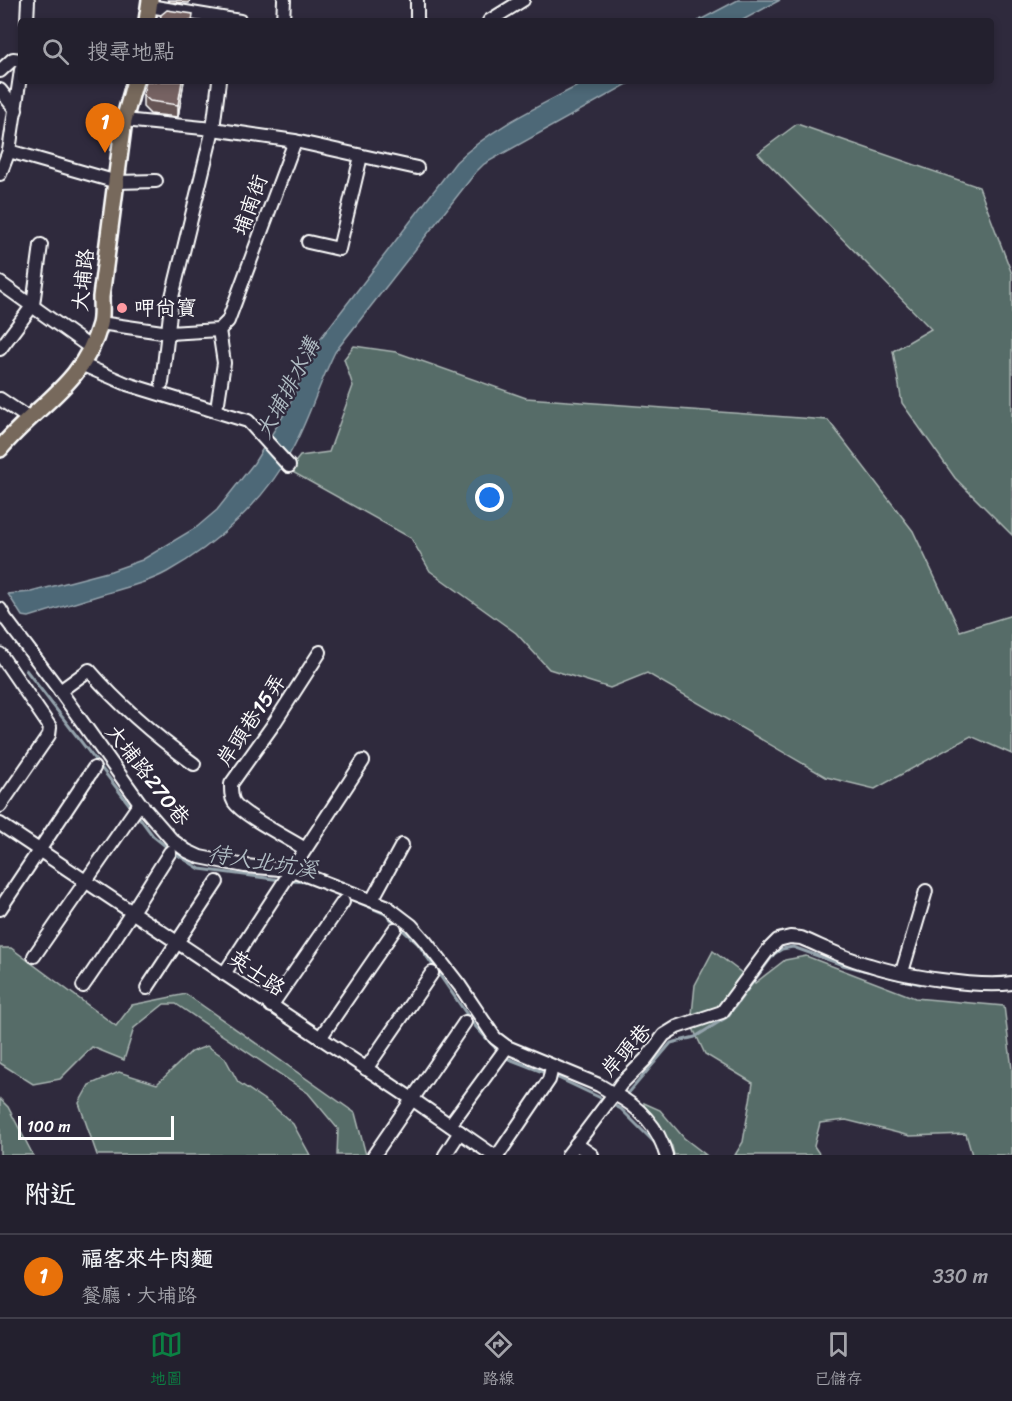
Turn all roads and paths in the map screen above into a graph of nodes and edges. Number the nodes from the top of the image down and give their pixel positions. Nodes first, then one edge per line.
1 (28, 0) edge
2 (284, 0) edge
3 (417, 0) edge
4 (524, 0) edge
5 (149, 9) edge
6 (27, 18) edge
7 (217, 18) edge
8 (283, 18) edge
9 (417, 18) edge
10 (494, 18) edge
11 (18, 60) edge
12 (0, 70) edge
13 (19, 84) edge
14 (134, 84) edge
15 (219, 84) edge
16 (0, 90) edge
17 (16, 110) junction
18 (124, 120) junction
19 (213, 129) junction
20 (295, 141) junction
21 (9, 151) junction
22 (361, 156) junction
23 (417, 168) dead end
24 (0, 174) edge
25 (156, 181) dead end
26 (117, 182) junction
27 (308, 242) dead end
28 (41, 245) dead end
29 (0, 283) edge
30 (33, 305) junction
31 (100, 323) junction
32 (219, 330) junction
33 (169, 333) junction
34 (91, 348) junction
35 (0, 349) edge
36 (82, 366) junction
37 (162, 383) dead end
38 (0, 399) edge
39 (218, 402) dead end
40 (28, 418) junction
41 (0, 449) edge
42 (288, 466) dead end
43 (2, 615) edge
44 (320, 652) dead end
45 (0, 654) edge
46 (60, 691) junction
47 (363, 761) dead end
48 (194, 764) dead end
49 (94, 768) dead end
50 (140, 803) junction
51 (0, 806) edge
52 (0, 824) edge
53 (402, 845) dead end
54 (305, 849) junction
55 (39, 850) junction
56 (170, 852) dead end
57 (292, 870) junction
58 (85, 881) junction
59 (218, 882) dead end
60 (926, 891) dead end
61 (372, 900) junction
62 (343, 902) dead end
63 (0, 909) edge
64 (131, 912) junction
65 (395, 929) dead end
66 (177, 942) junction
67 (34, 956) dead end
68 (902, 972) junction
69 (224, 974) junction
70 (432, 974) dead end
71 (1012, 983) edge
72 (83, 986) dead end
73 (147, 988) dead end
74 (272, 1006) junction
75 (465, 1022) dead end
76 (320, 1038) junction
77 (507, 1047) junction
78 (552, 1067) junction
79 (366, 1069) junction
80 (614, 1094) junction
81 (412, 1099) junction
82 (455, 1129) junction
83 (572, 1150) edge
84 (374, 1155) edge
85 (445, 1155) edge
86 (493, 1155) edge
87 (498, 1155) edge
88 (592, 1155) edge
89 (666, 1155) edge

1 - 6 street
2 - 8 street
3 - 9 street
4 - 10 street
5 - 7 street
11 - 12 street
13 - 17 street
14 - 18 main road, 大埔路
15 - 19 street
16 - 17 street
17 - 21 street
18 - 19 street
18 - 26 main road, 大埔路
19 - 20 street
19 - 33 street
20 - 22 street
20 - 32 street, 埔南街
21 - 24 street
21 - 26 street
22 - 23 street
22 - 27 street
25 - 26 street
26 - 31 main road, 大埔路
28 - 30 street
29 - 30 street
30 - 34 street
30 - 35 street
31 - 33 street
31 - 34 main road, 大埔路
32 - 33 street
32 - 39 street
33 - 37 street
34 - 36 main road, 大埔路
36 - 40 main road, 大埔路
36 - 42 street
38 - 40 street
40 - 41 main road, 大埔路
43 - 46 street, 大埔路270巷
44 - 54 street, 岸頭巷15弄
45 - 51 street
46 - 48 street, 大埔路270巷
46 - 50 street, 大埔路270巷
47 - 54 street
49 - 55 street
50 - 57 street, 大埔路270巷
50 - 58 street
52 - 55 street, 英士路
53 - 61 street
54 - 57 street
55 - 58 street, 英士路
55 - 63 street
56 - 64 street
57 - 61 street
57 - 69 street
58 - 64 street, 英士路
58 - 67 street
59 - 66 street
60 - 68 street
61 - 77 street, 岸頭巷
62 - 74 street
64 - 66 street, 英士路
64 - 72 street
65 - 76 street
66 - 69 street, 英士路
66 - 73 street
68 - 71 street, 岸頭巷
68 - 80 street, 岸頭巷
69 - 74 street, 英士路
70 - 79 street
74 - 76 street, 英士路
75 - 81 street
76 - 79 street, 英士路
77 - 78 street, 岸頭巷
77 - 82 street
78 - 80 street, 岸頭巷
78 - 87 street
79 - 81 street, 英士路
80 - 83 street
80 - 89 street
81 - 82 street, 英士路
81 - 84 street
82 - 85 street
82 - 86 street, 英士路
83 - 88 street

